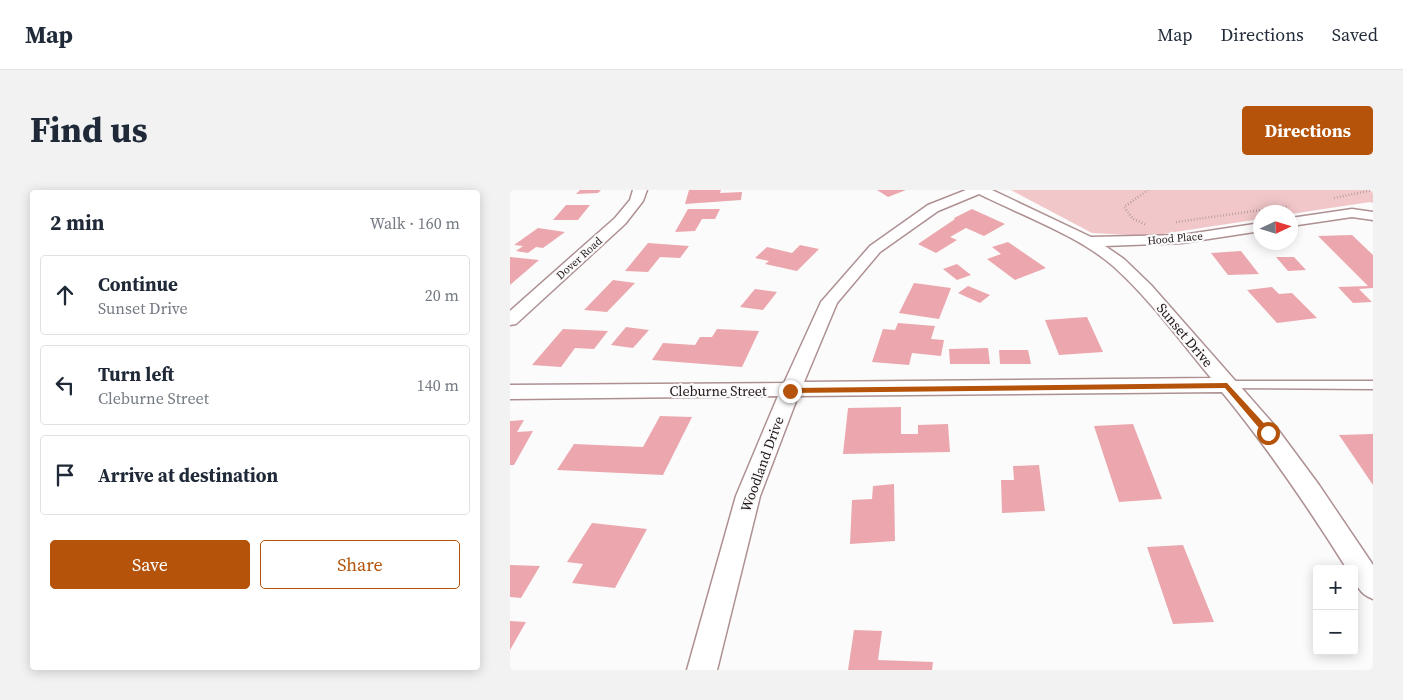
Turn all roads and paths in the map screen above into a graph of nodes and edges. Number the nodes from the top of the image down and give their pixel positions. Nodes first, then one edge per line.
1 (640, 190) edge
2 (979, 190) edge
3 (1148, 190) edge
4 (1373, 190) edge
5 (1334, 198) dead end
6 (1253, 211) edge
7 (1373, 216) edge
8 (1298, 221) edge
9 (1170, 223) dead end
10 (1153, 224) dead end
11 (1253, 228) edge
12 (1089, 242) junction
13 (510, 320) edge
14 (1227, 385) junction
15 (1373, 385) edge
16 (790, 391) junction
17 (510, 392) edge
18 (1373, 587) edge
19 (702, 670) edge

1 - 13 street, Dover Road
2 - 12 street, Sunset Drive
2 - 16 street, Woodland Drive
3 - 10 path
4 - 5 path
6 - 9 path
7 - 8 street
11 - 12 street, Hood Place
12 - 14 street, Sunset Drive
14 - 15 lane
14 - 16 street, Cleburne Street
14 - 18 street, Sunset Drive
16 - 17 street, Cleburne Street
16 - 19 street, Woodland Drive

